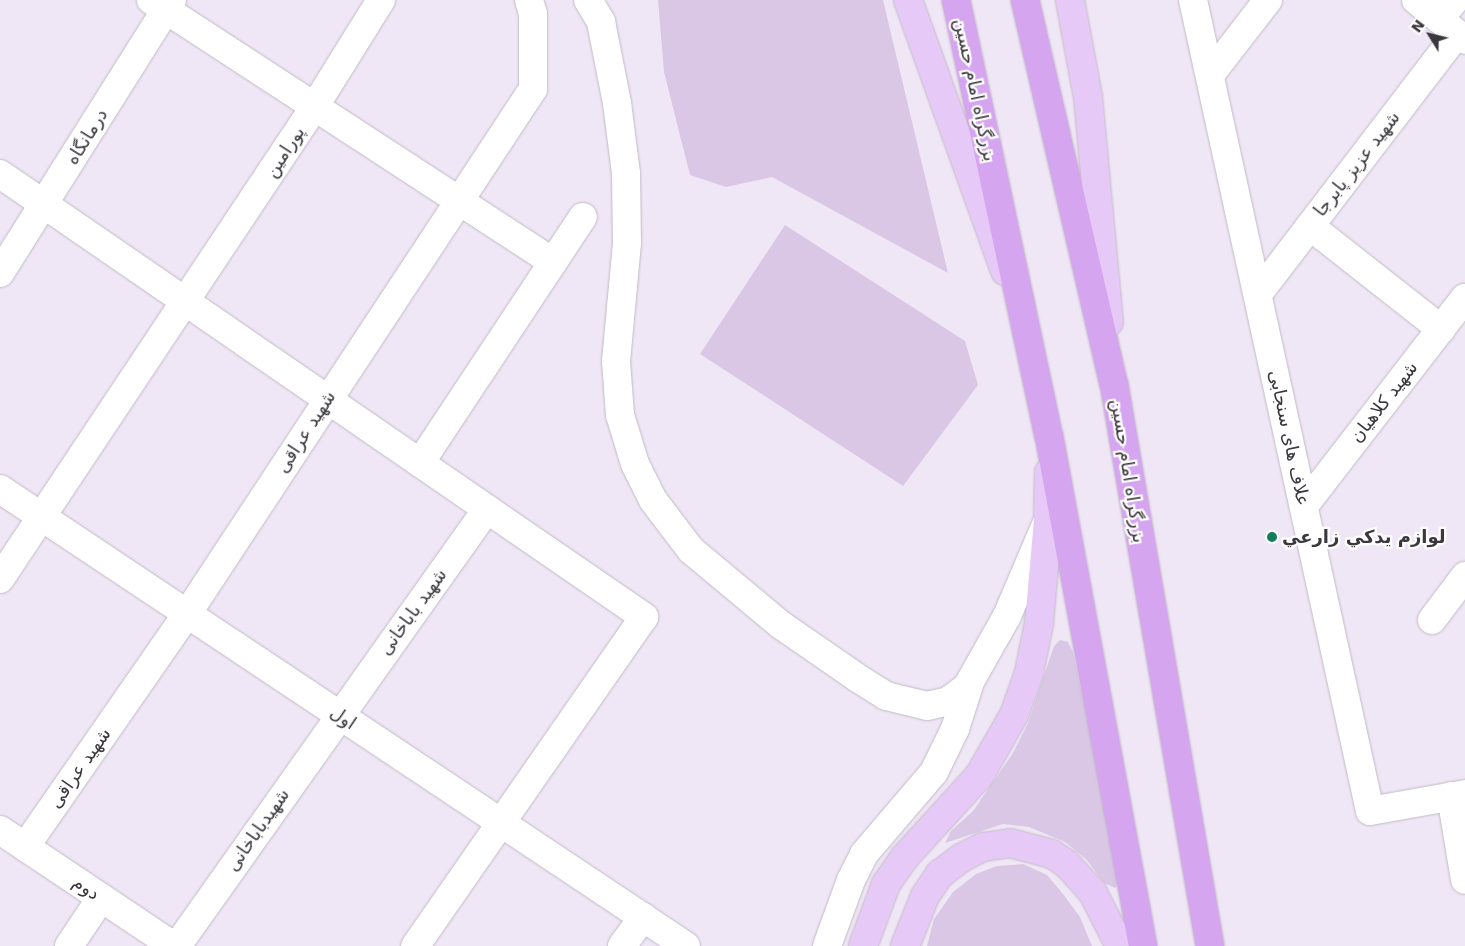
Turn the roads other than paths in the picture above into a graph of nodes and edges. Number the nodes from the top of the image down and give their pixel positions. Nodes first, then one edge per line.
1 (381, 0) edge
2 (529, 0) edge
3 (588, 0) edge
4 (908, 0) edge
5 (956, 0) edge
6 (1025, 0) edge
7 (1070, 0) edge
8 (1194, 0) edge
9 (1268, 0) edge
10 (1416, 0) edge
11 (163, 3) edge
12 (1454, 23) edge
13 (1210, 75) junction
14 (315, 106) junction
15 (0, 174) edge
16 (459, 200) junction
17 (45, 205) junction
18 (583, 217) dead end
19 (1310, 226) junction
20 (553, 262) junction
21 (0, 273) edge
22 (1258, 294) junction
23 (1465, 298) edge
24 (186, 302) junction
25 (1022, 317) junction
26 (1441, 329) junction
27 (1114, 384) junction
28 (327, 399) junction
29 (1049, 436) junction
30 (420, 463) junction
31 (0, 490) edge
32 (1304, 506) junction
33 (488, 509) junction
34 (41, 517) junction
35 (1048, 520) junction
36 (1465, 576) edge
37 (0, 579) edge
38 (187, 614) junction
39 (1432, 620) dead end
40 (970, 682) junction
41 (339, 715) junction
42 (1458, 795) edge
43 (501, 822) junction
44 (0, 830) edge
45 (25, 846) junction
46 (1195, 853) junction
47 (1465, 880) edge
48 (101, 898) junction
49 (643, 917) junction
50 (69, 946) edge
51 (173, 946) edge
52 (177, 946) edge
53 (415, 946) edge
54 (622, 946) edge
55 (686, 946) edge
56 (827, 946) edge
57 (863, 946) edge
58 (905, 946) edge
59 (1120, 946) edge
60 (1143, 946) edge
61 (1210, 946) edge
62 (1222, 946) edge

1 - 14 street, پورامین
2 - 16 street, شهید عراقی
3 - 40 street
4 - 25 main road
5 - 25 highway, بزرگراه امام حسین
6 - 27 highway, بزرگراه امام حسین
7 - 27 main road
8 - 13 street, علاف های سنجابی
9 - 13 street
10 - 12 street
11 - 14 street
11 - 17 street, درمانگاه
12 - 19 street, شهید عزیز پابرجا
13 - 22 street, علاف های سنجابی
14 - 16 street
14 - 24 street, پورامین
15 - 17 street
16 - 20 street
16 - 28 street, شهید عراقی
17 - 21 street, درمانگاه
17 - 24 street
18 - 20 street
19 - 22 street, شهید عزیز پابرجا
19 - 26 street
20 - 30 street
22 - 32 street, علاف های سنجابی
23 - 26 street, شهید کلاهیان
24 - 28 street
24 - 34 street, پورامین
25 - 29 highway, بزرگراه امام حسین
26 - 32 street, شهید کلاهیان
27 - 46 highway, بزرگراه امام حسین
28 - 30 street
28 - 38 street, شهید عراقی
29 - 35 main road
29 - 60 highway, بزرگراه امام حسین
30 - 33 street
31 - 34 street, اول
32 - 42 street, علاف های سنجابی
33 - 41 street, شهید باباخانی
33 - 43 street
34 - 37 street, پورامین
34 - 38 street, اول
35 - 40 street
35 - 57 main road
36 - 39 street
38 - 41 street, اول
38 - 45 street, شهید عراقی
40 - 56 street
41 - 43 street, اول
41 - 52 street, شهیدباباخانی
42 - 47 street
43 - 49 street, اول
43 - 53 street
44 - 45 street, دوم
45 - 48 street, دوم
46 - 61 highway, بزرگراه امام حسین
46 - 62 main road
48 - 50 street
48 - 51 street, دوم
49 - 54 street
49 - 55 street, اول
58 - 59 main road

